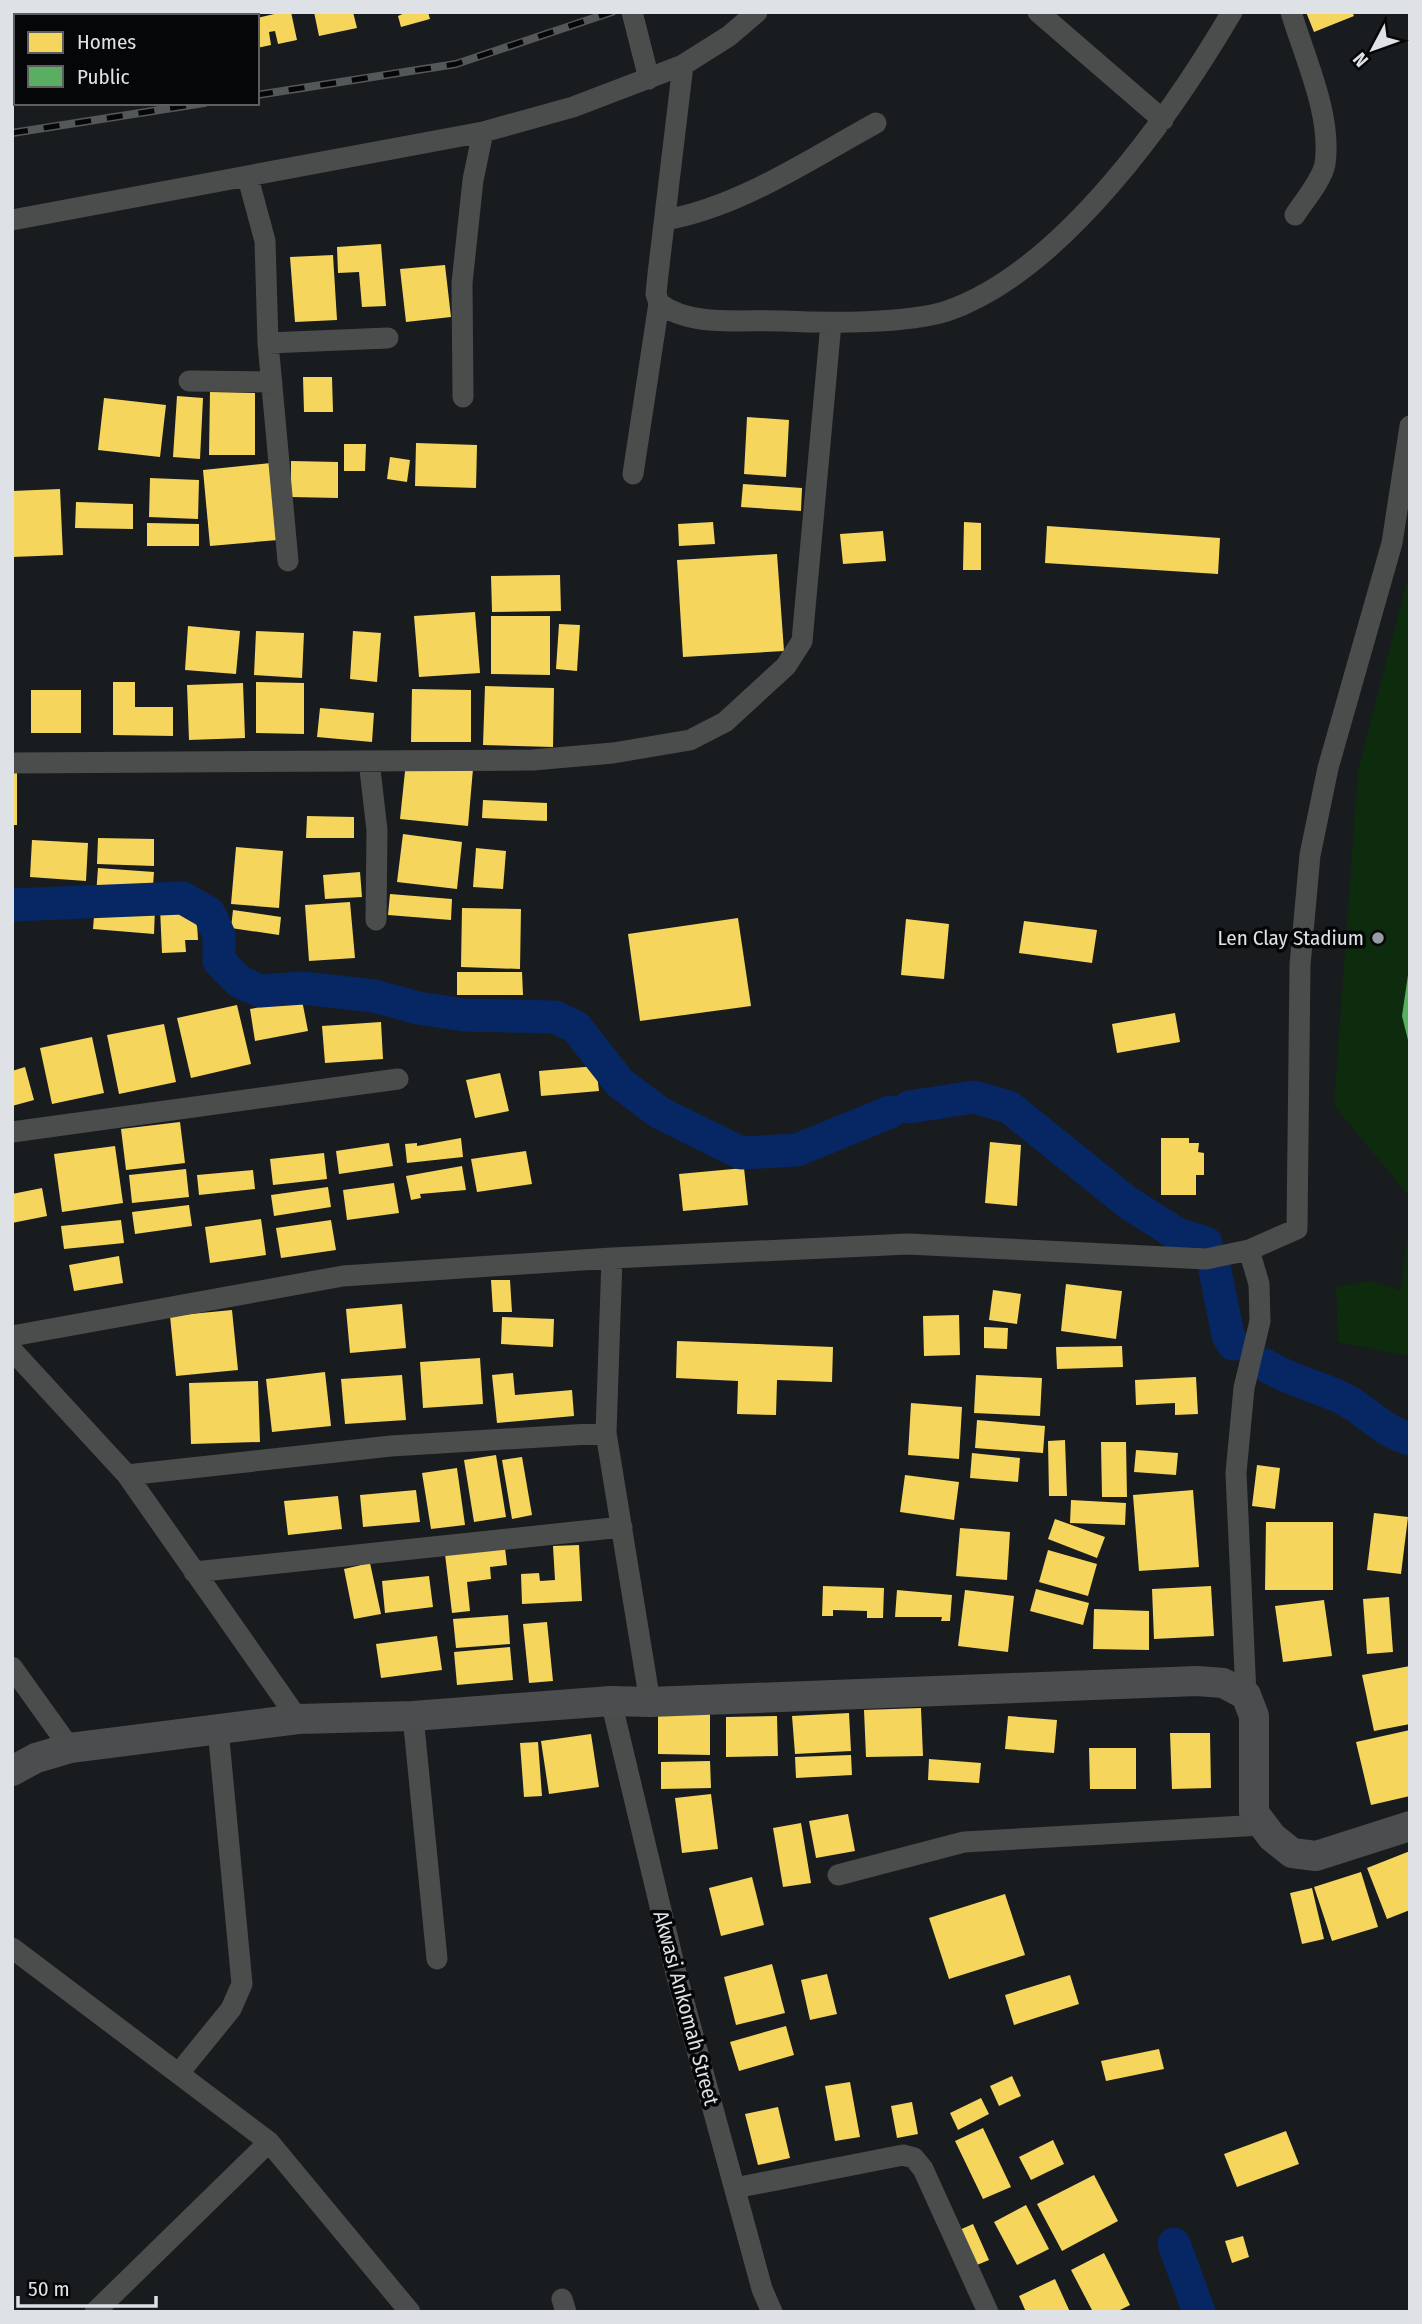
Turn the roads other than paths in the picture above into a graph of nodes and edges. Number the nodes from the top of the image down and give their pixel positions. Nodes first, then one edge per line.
1 (632, 12) edge
2 (757, 12) edge
3 (1038, 12) edge
4 (1232, 12) edge
5 (1291, 12) edge
6 (683, 65) junction
7 (649, 79) junction
8 (1163, 120) junction
9 (876, 123) dead end
10 (483, 132) junction
11 (248, 178) junction
12 (1295, 215) dead end
13 (12, 220) edge
14 (665, 220) junction
15 (660, 303) junction
16 (831, 323) junction
17 (388, 338) dead end
18 (268, 343) junction
19 (189, 381) dead end
20 (272, 382) junction
21 (463, 397) dead end
22 (1410, 426) edge
23 (633, 474) dead end
24 (288, 561) dead end
25 (369, 761) junction
26 (12, 763) edge
27 (376, 920) dead end
28 (398, 1079) dead end
29 (12, 1132) edge
30 (1249, 1250) junction
31 (612, 1258) junction
32 (12, 1336) edge
33 (12, 1350) edge
34 (606, 1433) junction
35 (127, 1475) junction
36 (622, 1527) junction
37 (194, 1572) junction
38 (12, 1667) edge
39 (1246, 1695) junction
40 (611, 1701) junction
41 (650, 1702) junction
42 (413, 1716) junction
43 (298, 1719) junction
44 (218, 1730) junction
45 (70, 1748) junction
46 (12, 1771) edge
47 (1262, 1825) junction
48 (1410, 1826) edge
49 (838, 1875) dead end
50 (12, 1948) edge
51 (437, 1959) dead end
52 (179, 2073) junction
53 (269, 2142) junction
54 (735, 2188) junction
55 (95, 2312) edge
56 (410, 2312) edge
57 (772, 2312) edge
58 (988, 2312) edge

1 - 7 street
2 - 6 street
3 - 8 street
4 - 8 street
5 - 12 street
6 - 7 street
6 - 14 street
7 - 10 street
8 - 16 street
9 - 14 street
10 - 11 street
10 - 21 street
11 - 13 street
11 - 18 street
14 - 15 street
15 - 16 street
15 - 23 street
16 - 25 street
17 - 18 street
18 - 20 street
19 - 20 street
20 - 24 street
22 - 30 street
25 - 26 street
25 - 27 street
28 - 29 street
30 - 31 street
30 - 39 street
31 - 32 street
31 - 34 street
33 - 35 street
34 - 35 street
34 - 36 street
35 - 37 street
36 - 37 street
36 - 41 street
37 - 43 street
38 - 45 street
39 - 41 street
39 - 47 street
40 - 41 street
40 - 42 street
40 - 54 street, Akwasi Ankomah Street
42 - 43 street
42 - 51 street
43 - 44 street
44 - 45 street
44 - 52 street
45 - 46 street
47 - 48 street
47 - 49 street
50 - 52 street
52 - 53 street
53 - 55 street
53 - 56 street
54 - 57 street, Akwasi Ankomah Street
54 - 58 street

